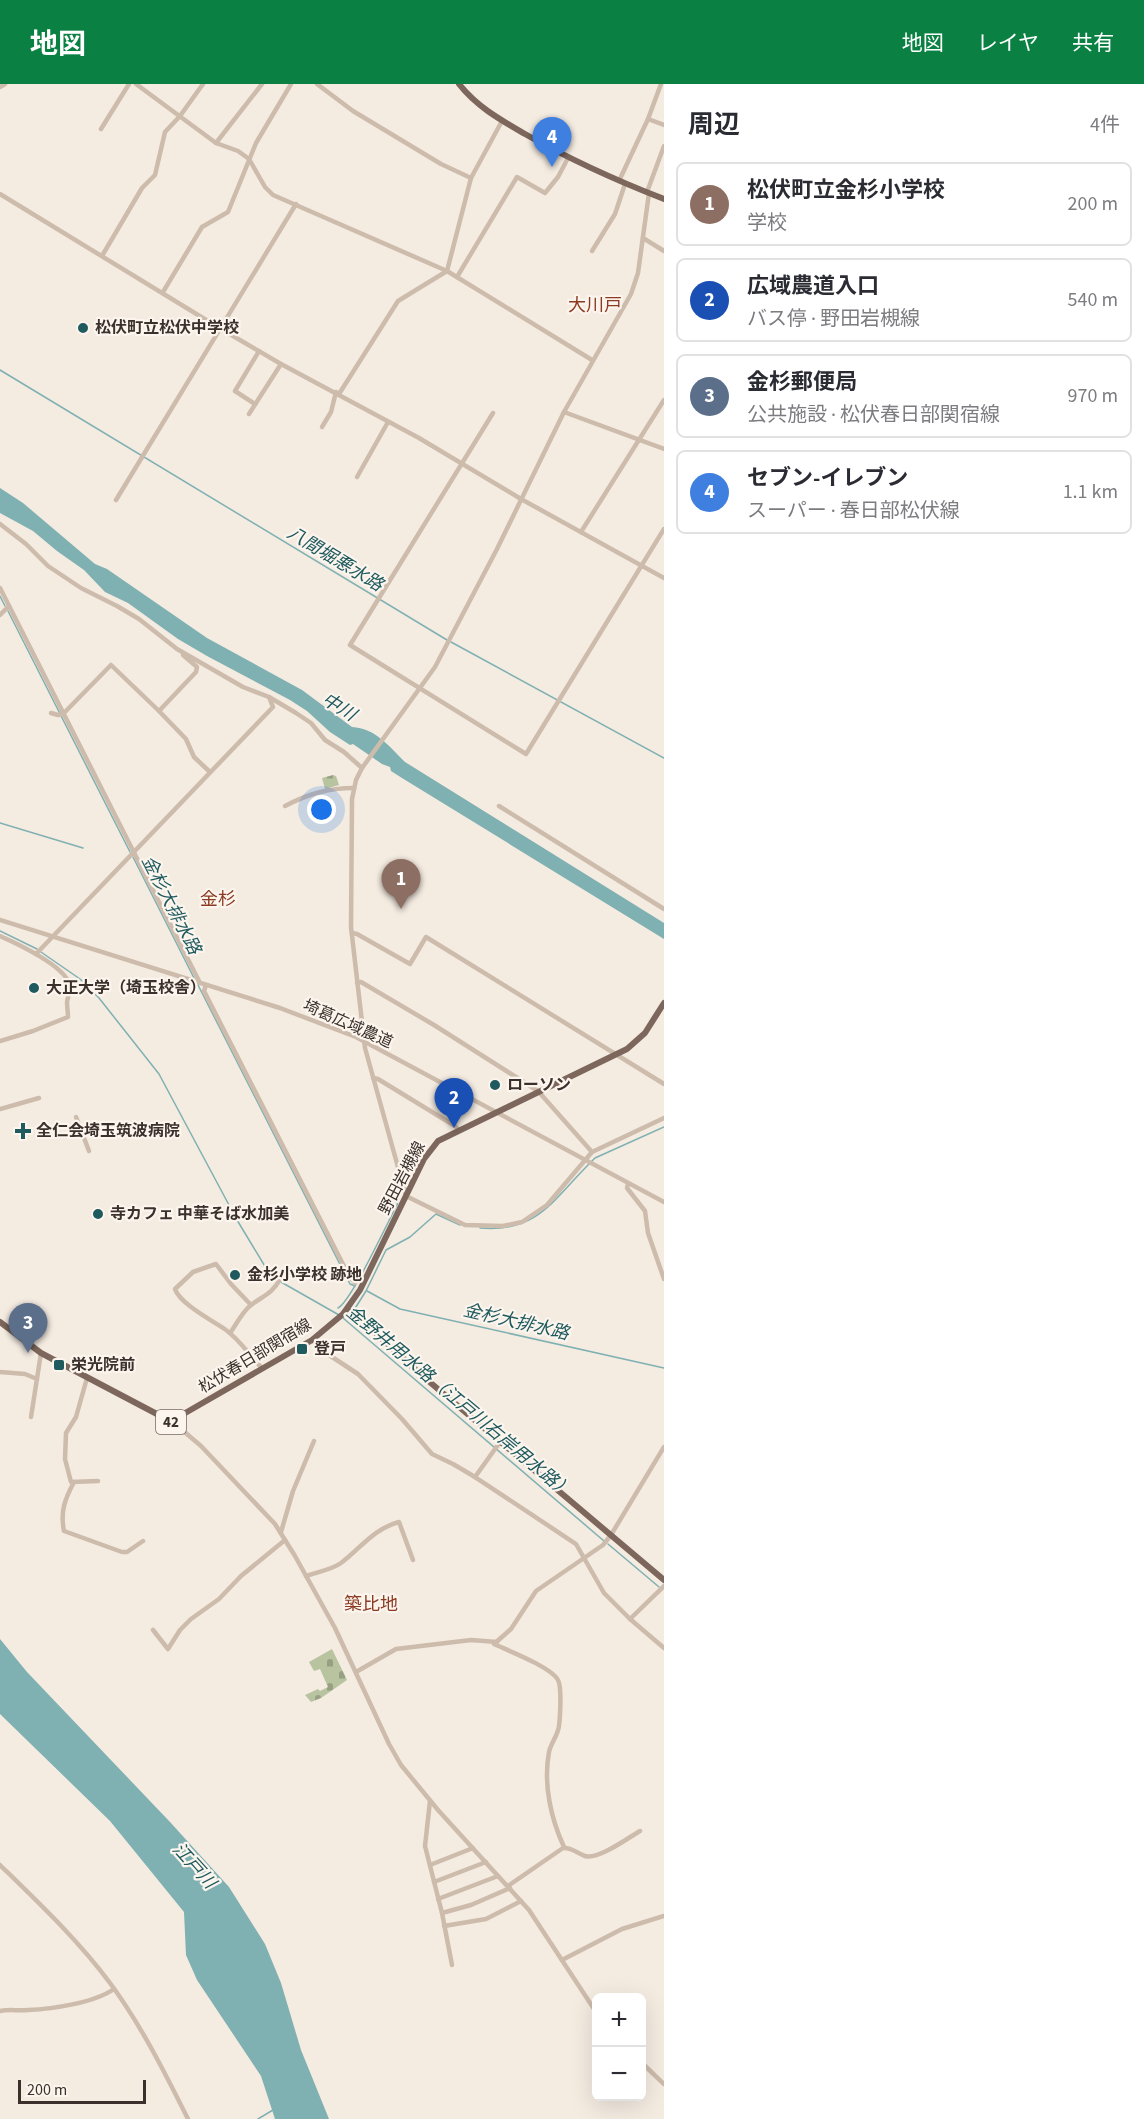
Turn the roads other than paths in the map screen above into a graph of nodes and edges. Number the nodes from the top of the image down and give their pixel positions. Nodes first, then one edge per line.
1 (5, 84) edge
2 (129, 84) edge
3 (136, 84) edge
4 (203, 84) edge
5 (262, 84) edge
6 (291, 84) edge
7 (317, 84) edge
8 (459, 84) edge
9 (661, 84) edge
10 (0, 87) edge
11 (180, 116) junction
12 (648, 119) junction
13 (502, 121) junction
14 (664, 124) edge
15 (101, 129) dead end
16 (216, 142) junction
17 (664, 146) edge
18 (568, 158) junction
19 (249, 159) junction
20 (471, 178) junction
21 (622, 182) junction
22 (648, 193) junction
23 (0, 194) edge
24 (664, 199) edge
25 (296, 204) junction
26 (643, 238) junction
27 (592, 251) dead end
28 (664, 251) edge
29 (102, 256) junction
30 (447, 271) junction
31 (457, 277) junction
32 (163, 292) junction
33 (220, 329) junction
34 (258, 351) junction
35 (592, 360) junction
36 (281, 364) junction
37 (338, 393) junction
38 (664, 400) edge
39 (255, 404) junction
40 (564, 412) junction
41 (493, 413) dead end
42 (249, 414) dead end
43 (388, 422) junction
44 (322, 427) dead end
45 (639, 441) junction
46 (664, 448) edge
47 (462, 464) junction
48 (357, 477) dead end
49 (521, 499) junction
50 (116, 500) dead end
51 (0, 524) edge
52 (664, 529) edge
53 (581, 532) junction
54 (641, 566) junction
55 (664, 578) edge
56 (0, 588) edge
57 (9, 606) junction
58 (0, 615) edge
59 (177, 649) junction
60 (421, 689) junction
61 (269, 697) junction
62 (159, 711) junction
63 (51, 713) dead end
64 (63, 714) junction
65 (363, 767) junction
66 (210, 772) junction
67 (354, 788) junction
68 (285, 806) dead end
69 (499, 806) dead end
70 (134, 850) junction
71 (664, 909) edge
72 (0, 920) edge
73 (352, 933) junction
74 (0, 936) edge
75 (51, 936) junction
76 (38, 952) junction
77 (200, 983) junction
78 (357, 983) junction
79 (206, 985) junction
80 (664, 1004) edge
81 (0, 1041) edge
82 (364, 1042) junction
83 (616, 1054) junction
84 (373, 1078) junction
85 (664, 1084) edge
86 (538, 1091) junction
87 (39, 1098) dead end
88 (0, 1109) edge
89 (495, 1112) junction
90 (76, 1117) dead end
91 (664, 1118) edge
92 (458, 1130) junction
93 (89, 1151) dead end
94 (592, 1152) junction
95 (585, 1160) junction
96 (628, 1184) junction
97 (406, 1196) junction
98 (664, 1202) edge
99 (664, 1279) edge
100 (279, 1281) dead end
101 (355, 1283) dead end
102 (251, 1305) junction
103 (348, 1308) junction
104 (0, 1322) edge
105 (230, 1334) junction
106 (312, 1340) junction
107 (42, 1353) junction
108 (262, 1368) junction
109 (0, 1372) edge
110 (87, 1377) junction
111 (37, 1379) junction
112 (32, 1417) dead end
113 (174, 1423) junction
114 (314, 1441) dead end
115 (500, 1442) junction
116 (664, 1447) edge
117 (475, 1478) junction
118 (98, 1481) dead end
119 (74, 1482) junction
120 (281, 1532) junction
121 (611, 1535) junction
122 (285, 1540) junction
123 (143, 1541) dead end
124 (583, 1558) junction
125 (414, 1560) dead end
126 (306, 1576) junction
127 (664, 1580) edge
128 (664, 1586) edge
129 (630, 1619) junction
130 (153, 1630) dead end
131 (498, 1642) junction
132 (664, 1648) edge
133 (356, 1672) junction
134 (430, 1801) junction
135 (640, 1831) dead end
136 (564, 1847) junction
137 (472, 1848) junction
138 (486, 1862) junction
139 (0, 1865) edge
140 (430, 1865) junction
141 (498, 1876) junction
142 (434, 1881) junction
143 (509, 1887) junction
144 (438, 1899) junction
145 (521, 1901) junction
146 (442, 1913) junction
147 (664, 1916) edge
148 (444, 1926) junction
149 (562, 1960) junction
150 (452, 1965) dead end
151 (114, 1989) junction
152 (592, 2005) edge
153 (0, 2011) edge
154 (646, 2067) edge
155 (664, 2084) edge
156 (188, 2119) edge

1 - 10 street
2 - 15 street
3 - 11 street
4 - 11 street
5 - 16 street
6 - 19 street
7 - 20 street
8 - 13 main road
9 - 12 street
11 - 16 street
11 - 29 street
12 - 14 street
12 - 21 street
13 - 18 main road
13 - 20 street
16 - 19 street
17 - 22 street
18 - 21 main road
18 - 31 street
19 - 25 street
19 - 32 street
20 - 30 street
21 - 22 main road
21 - 27 street
22 - 24 main road
22 - 26 street
23 - 29 street
25 - 30 street
25 - 33 street
26 - 28 street
26 - 35 street
29 - 32 street
30 - 31 street
30 - 37 street
31 - 35 street
32 - 33 street
33 - 34 street
33 - 50 street
34 - 36 street
34 - 39 street
35 - 40 street
36 - 37 street
36 - 39 street
37 - 43 street
37 - 44 street
38 - 45 street
39 - 42 street
40 - 45 street
40 - 49 street
41 - 47 street
43 - 47 street
43 - 48 street
45 - 46 street
45 - 53 street
47 - 49 street
47 - 60 street
49 - 53 street
49 - 60 street
51 - 59 street
52 - 54 street
53 - 54 street
54 - 55 street
54 - 60 street
56 - 57 street
57 - 58 street
57 - 64 street
59 - 61 street
59 - 62 street
60 - 65 street
61 - 65 street
61 - 66 street
62 - 64 street
62 - 66 street
63 - 64 street
64 - 70 street
65 - 67 street
66 - 70 street
67 - 68 street
67 - 73 street
69 - 71 street
70 - 75 street
70 - 77 street
72 - 75 street, 埼葛広域農道
73 - 78 street
73 - 83 street
74 - 76 street
75 - 76 street
75 - 77 street, 埼葛広域農道
76 - 81 street
77 - 79 street, 埼葛広域農道
78 - 82 street
78 - 86 street
79 - 82 street, 埼葛広域農道
79 - 101 street
80 - 83 main road, 野田岩槻線
82 - 84 street
82 - 89 street, 埼葛広域農道
83 - 85 street
83 - 86 main road, 野田岩槻線
84 - 92 street
84 - 97 street
86 - 89 main road, 野田岩槻線
86 - 94 street
87 - 88 street
89 - 92 main road, 野田岩槻線
89 - 95 street, 埼葛広域農道
90 - 93 street
91 - 94 street
92 - 97 main road, 野田岩槻線
94 - 95 street
95 - 96 street, 埼葛広域農道
95 - 97 street
96 - 98 street, 埼葛広域農道
96 - 99 street
97 - 103 main road, 野田岩槻線
100 - 102 street
102 - 105 street
102 - 105 street
103 - 106 main road, 松伏春日部関宿線 / 42
103 - 115 main road
104 - 107 main road, 42
105 - 108 street
106 - 108 main road, 松伏春日部関宿線 / 42
106 - 117 street
107 - 110 main road, 42
107 - 111 street
108 - 113 main road, 松伏春日部関宿線 / 42
109 - 111 street
110 - 113 main road, 42
110 - 119 street
111 - 112 street
113 - 120 street
114 - 120 street
115 - 117 street
115 - 121 main road
116 - 121 street
117 - 124 street
118 - 119 street
119 - 123 street
120 - 122 street
121 - 124 street
121 - 127 main road
122 - 126 street
122 - 130 street
124 - 129 street
124 - 131 street
125 - 126 street
126 - 133 street
128 - 129 street
129 - 132 street
131 - 133 street
131 - 136 street
133 - 134 street
134 - 137 street
134 - 140 street
135 - 136 street
136 - 143 street
137 - 138 street
137 - 140 street
138 - 141 street
138 - 142 street
139 - 151 street
140 - 142 street
141 - 143 street
141 - 144 street
142 - 144 street
143 - 145 street
143 - 146 street
144 - 146 street
145 - 148 street
145 - 149 street
146 - 148 street
147 - 149 street
148 - 150 street
149 - 152 street
151 - 153 street
151 - 156 street
154 - 155 street

